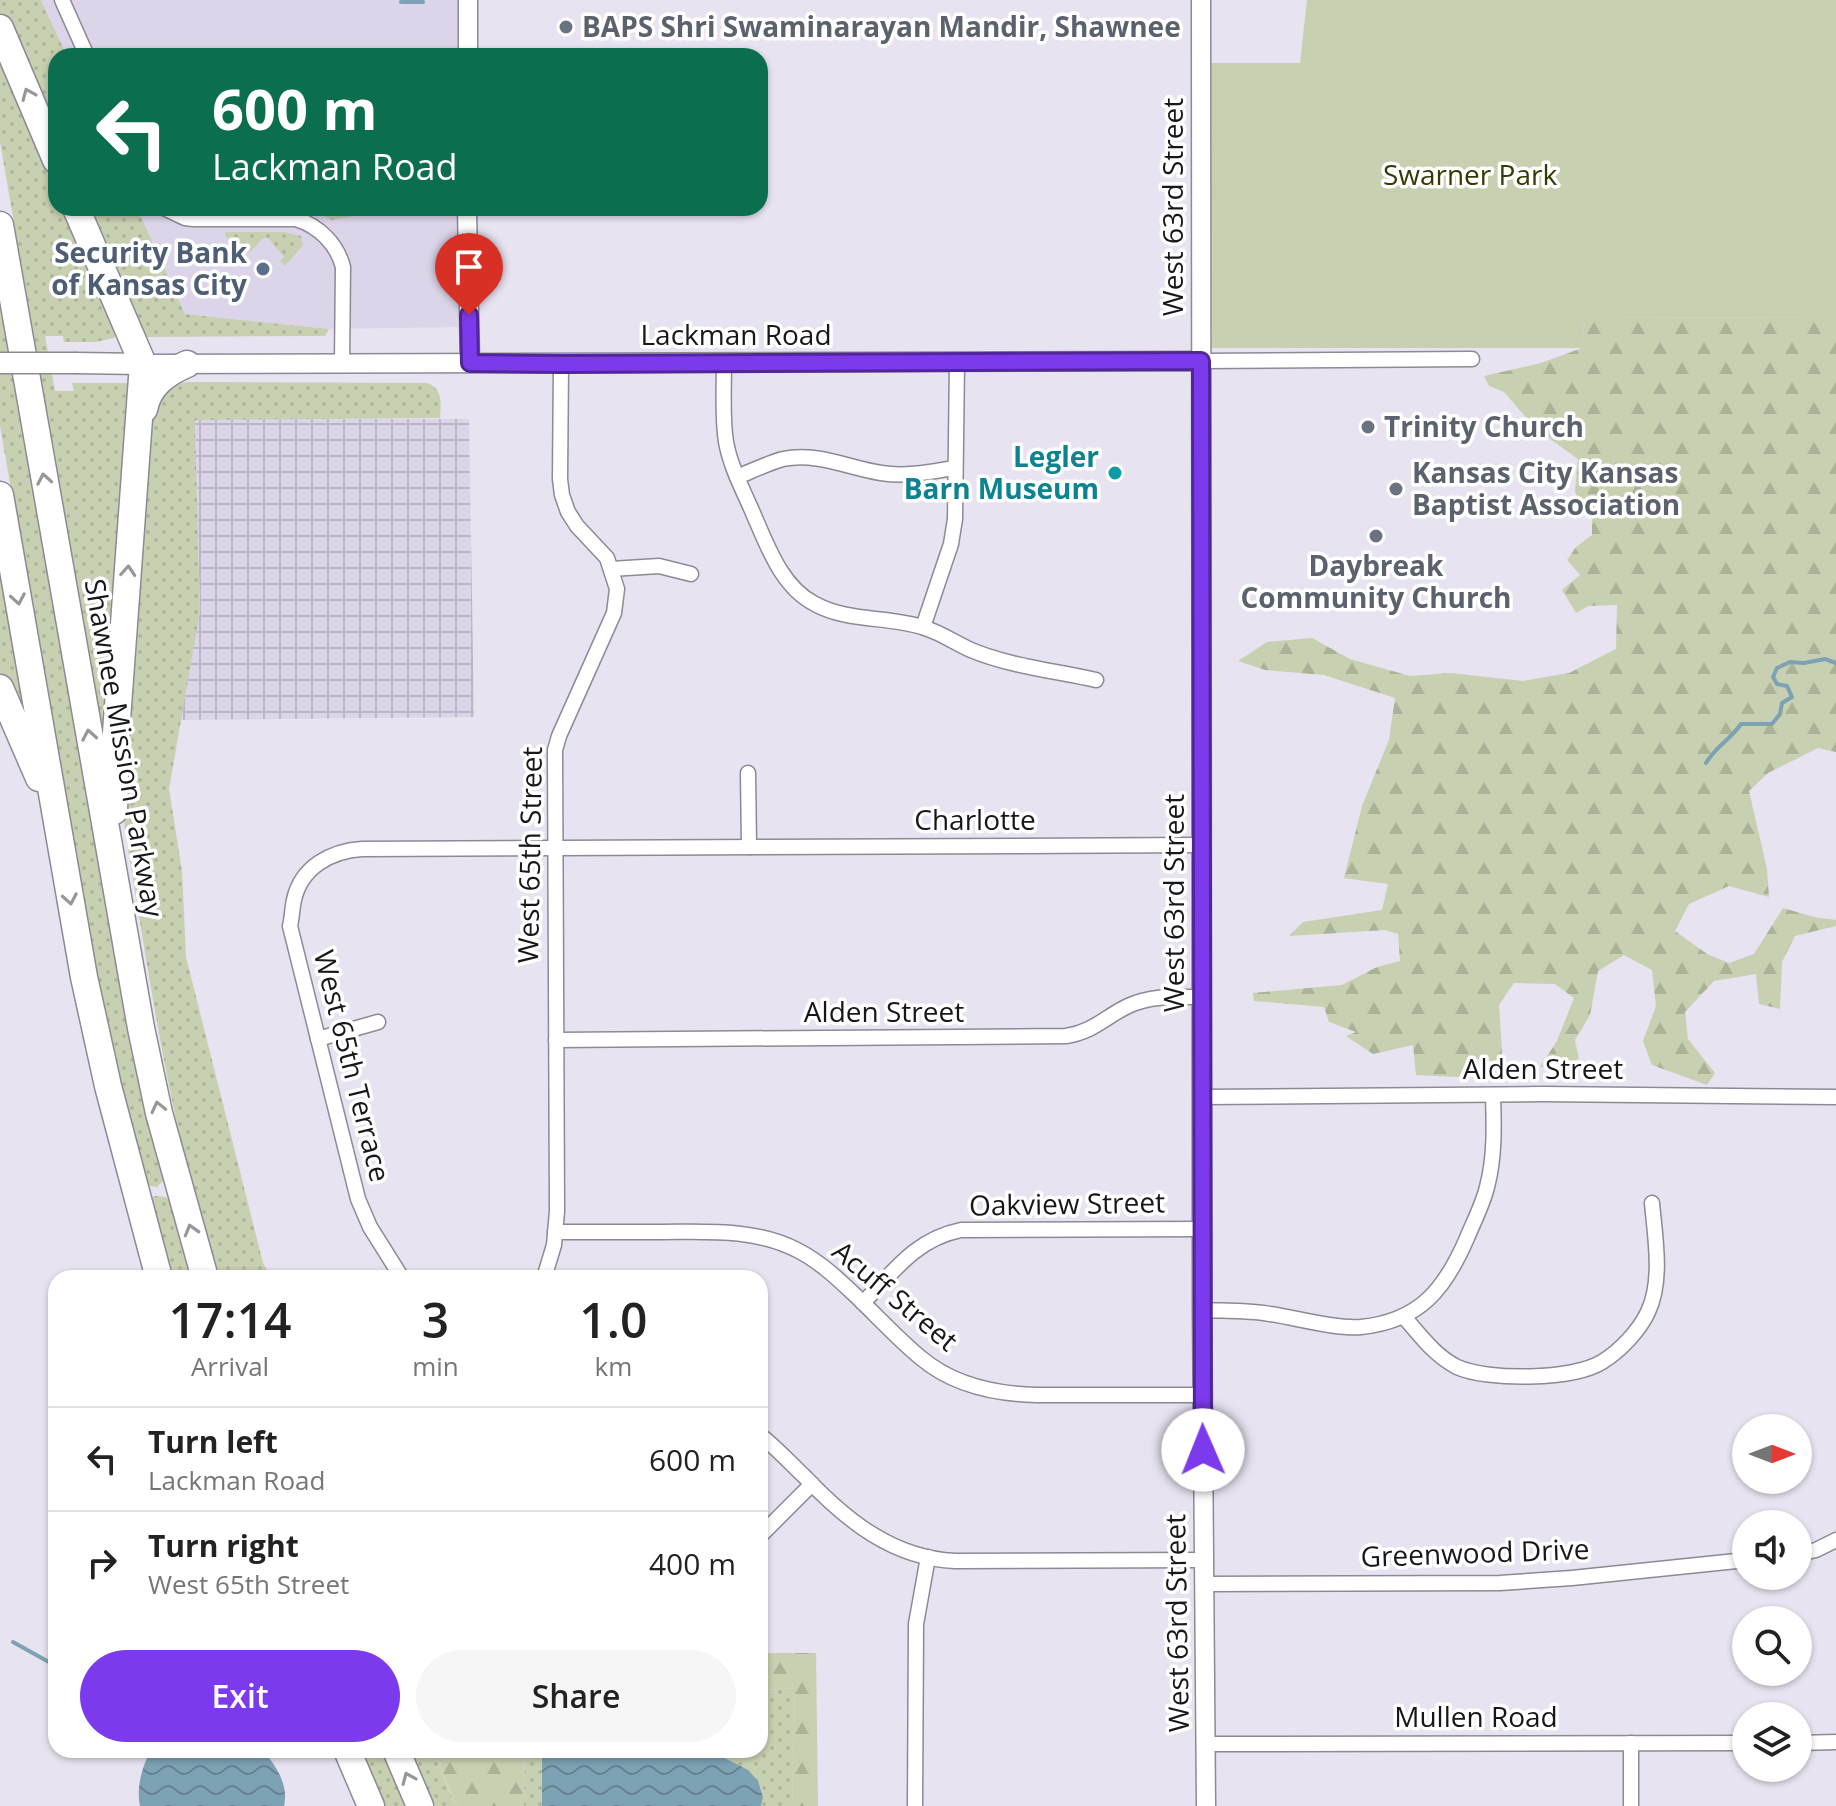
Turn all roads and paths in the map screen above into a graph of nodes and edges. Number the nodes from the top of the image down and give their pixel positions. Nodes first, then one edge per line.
1 (62, 0) edge
2 (468, 0) edge
3 (1201, 0) edge
4 (0, 28) edge
5 (83, 48) edge
6 (468, 48) edge
7 (48, 141) edge
8 (79, 216) edge
9 (181, 216) edge
10 (467, 216) edge
11 (0, 225) edge
12 (1472, 359) dead end
13 (1201, 361) junction
14 (957, 362) junction
15 (0, 363) edge
16 (470, 363) junction
17 (724, 363) junction
18 (143, 364) junction
19 (187, 364) junction
20 (342, 364) junction
21 (561, 364) junction
22 (136, 460) junction
23 (954, 468) junction
24 (737, 477) junction
25 (0, 495) edge
26 (611, 569) junction
27 (691, 574) dead end
28 (923, 627) junction
29 (1096, 680) dead end
30 (0, 688) edge
31 (748, 773) dead end
32 (57, 822) junction
33 (1202, 845) junction
34 (749, 847) junction
35 (555, 848) junction
36 (317, 864) joint
37 (112, 867) junction
38 (1202, 997) junction
39 (378, 1022) dead end
40 (318, 1039) junction
41 (556, 1040) junction
42 (1493, 1095) junction
43 (1202, 1097) junction
44 (1836, 1097) edge
45 (1652, 1203) dead end
46 (1202, 1229) junction
47 (555, 1232) junction
48 (157, 1270) edge
49 (203, 1270) edge
50 (397, 1270) edge
51 (546, 1270) edge
52 (863, 1303) junction
53 (1202, 1310) junction
54 (1404, 1317) junction
55 (1203, 1395) junction
56 (768, 1443) edge
57 (812, 1484) junction
58 (768, 1528) edge
59 (1835, 1542) edge
60 (1812, 1551) edge
61 (928, 1557) junction
62 (1205, 1560) junction
63 (1732, 1561) edge
64 (1205, 1584) junction
65 (1836, 1742) edge
66 (1631, 1743) junction
67 (1732, 1743) edge
68 (1812, 1743) edge
69 (1206, 1744) junction
70 (350, 1758) edge
71 (399, 1758) edge
72 (371, 1806) edge
73 (420, 1806) edge
74 (915, 1806) edge
75 (1206, 1806) edge
76 (1631, 1806) edge

1 - 5 street
2 - 6 street
3 - 13 street, West 63rd Street
7 -> 4 highway
8 - 18 highway
9 - 20 street
10 - 16 street
37 -> 11 highway, Shawnee Mission Parkway
12 - 13 street, Lackman Road
13 - 14 street, Lackman Road
13 - 33 street, West 63rd Street
14 - 17 street, Lackman Road
14 - 23 street
15 - 18 main road, Lackman Road, bridge
16 - 20 street, Lackman Road
16 - 21 street, Lackman Road
17 - 21 street, Lackman Road
17 - 24 street
18 - 19 street, Lackman Road
18 - 22 highway
19 - 20 street, Lackman Road
19 - 22 highway
21 - 26 street
37 -> 22 highway
23 - 24 street
23 - 28 street
24 - 28 street
25 -> 32 highway
26 - 27 street
26 - 35 street, West 65th Street
28 - 29 street
30 - 32 highway
31 - 34 street
32 -> 48 highway
33 - 34 street, Charlotte
33 - 38 street, West 63rd Street
34 - 35 street, Charlotte
35 - 36 street, Charlotte
35 - 41 street, West 65th Street
36 - 40 street, West 65th Terrace
49 -> 37 highway, Shawnee Mission Parkway
38 - 41 street, Alden Street
38 - 43 street, West 63rd Street
39 - 40 street
40 - 50 street, West 65th Terrace
41 - 47 street, West 65th Street
42 - 43 street, Alden Street
42 - 44 street, Alden Street
42 - 54 street
43 - 46 street, West 63rd Street
45 - 54 street
46 - 52 street, Oakview Street
46 - 53 street, West 63rd Street
47 - 51 street, West 65th Street
47 - 52 street, Acuff Street
52 - 55 street, Acuff Street
53 - 54 street
53 - 55 street, West 63rd Street
55 - 62 street, West 63rd Street
56 - 57 street
57 - 58 street
57 - 61 street
59 - 60 street
61 - 62 street
61 - 74 street
62 - 64 street, West 63rd Street
63 - 64 street, Greenwood Drive
64 - 69 street, West 63rd Street
65 - 68 street
66 - 67 street, Mullen Road
66 - 69 street, Mullen Road
66 - 76 street
69 - 75 street, West 63rd Street
70 - 72 highway
73 -> 71 highway

